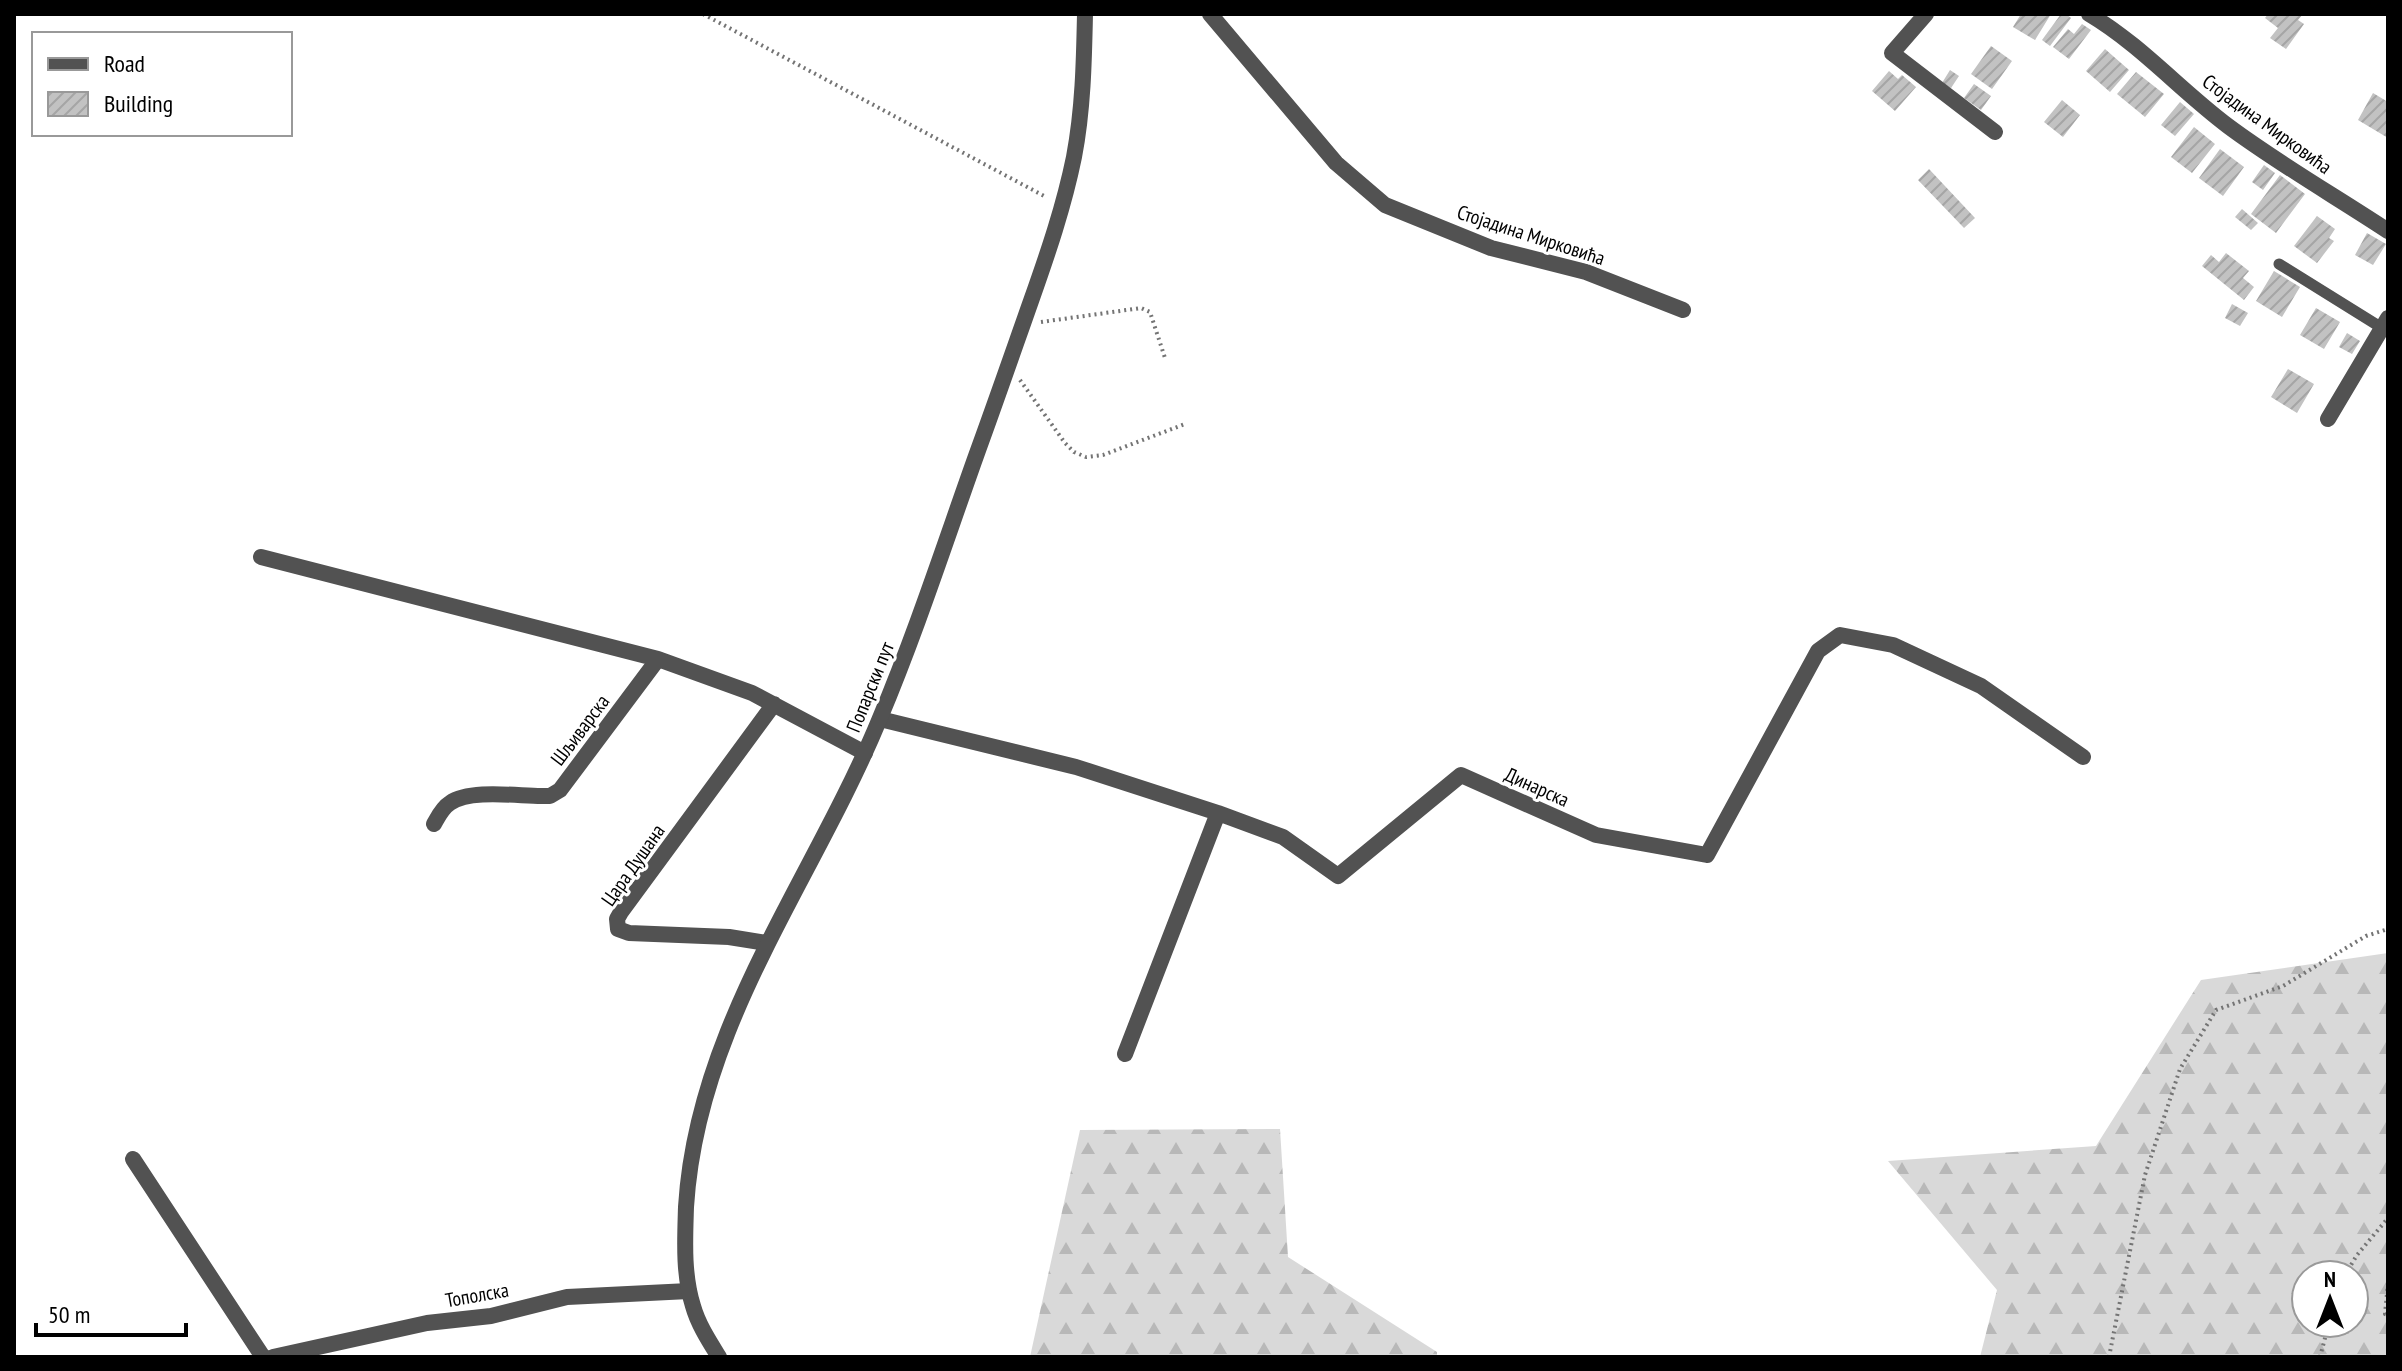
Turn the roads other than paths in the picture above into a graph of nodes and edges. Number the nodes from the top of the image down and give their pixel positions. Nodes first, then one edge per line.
1 (1085, 14) edge
2 (1210, 14) edge
3 (1926, 14) edge
4 (2089, 14) edge
5 (1995, 132) dead end
6 (2388, 231) edge
7 (2279, 264) dead end
8 (1683, 310) dead end
9 (2385, 323) edge
10 (2328, 419) dead end
11 (261, 557) dead end
12 (658, 659) junction
13 (774, 704) junction
14 (880, 719) junction
15 (865, 753) junction
16 (2083, 757) dead end
17 (1218, 813) junction
18 (434, 824) dead end
19 (767, 943) junction
20 (1125, 1054) dead end
21 (133, 1159) dead end
22 (689, 1291) junction
23 (263, 1357) edge
24 (273, 1357) edge
25 (719, 1357) edge

1 - 14 street, Попарски пут
2 - 8 street, Стојадина Мирковића
3 - 5 street
4 - 6 street, Стојадина Мирковића
7 - 9 lane
9 - 10 street
11 - 12 street
12 - 13 street
12 - 18 street, Шљиварска
13 - 15 street
13 - 19 street, Цара Душана
14 - 15 street, Попарски пут
14 - 17 street, Динарска
15 - 19 street, Попарски пут
16 - 17 street, Динарска
17 - 20 street
19 - 22 street, Попарски пут
21 - 23 street
22 - 24 street, Тополска
22 - 25 street, Попарски пут

